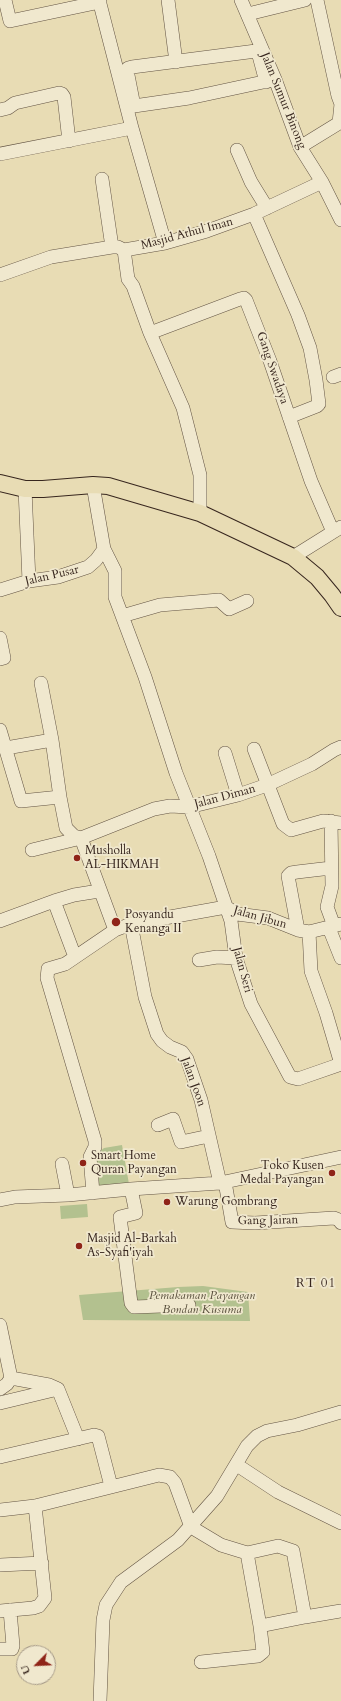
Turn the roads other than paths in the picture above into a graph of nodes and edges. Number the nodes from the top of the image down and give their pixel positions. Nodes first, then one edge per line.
1 (5, 0) edge
2 (168, 0) edge
3 (241, 0) edge
4 (305, 0) edge
5 (317, 0) edge
6 (100, 1) edge
7 (248, 14) junction
8 (5, 22) edge
9 (176, 62) junction
10 (270, 78) junction
11 (340, 95) edge
12 (0, 110) edge
13 (132, 128) junction
14 (69, 141) junction
15 (300, 146) junction
16 (237, 150) dead end
17 (0, 154) edge
18 (102, 180) dead end
19 (322, 182) junction
20 (338, 206) edge
21 (267, 208) junction
22 (254, 214) junction
23 (341, 220) edge
24 (165, 242) junction
25 (118, 249) junction
26 (0, 275) edge
27 (150, 333) junction
28 (289, 417) junction
29 (0, 483) edge
30 (93, 485) junction
31 (25, 489) junction
32 (200, 513) junction
33 (337, 529) edge
34 (104, 549) junction
35 (293, 557) junction
36 (29, 581) junction
37 (0, 590) edge
38 (247, 601) dead end
39 (341, 608) edge
40 (122, 616) junction
41 (0, 638) edge
42 (0, 659) edge
43 (41, 683) dead end
44 (0, 730) edge
45 (52, 740) junction
46 (341, 747) edge
47 (6, 748) junction
48 (254, 749) dead end
49 (226, 753) dead end
50 (267, 785) junction
51 (238, 795) junction
52 (60, 798) junction
53 (189, 807) junction
54 (336, 822) edge
55 (81, 838) junction
56 (32, 850) dead end
57 (331, 868) junction
58 (99, 891) junction
59 (54, 901) junction
60 (226, 907) junction
61 (0, 921) edge
62 (131, 924) junction
63 (335, 926) edge
64 (115, 930) junction
65 (304, 931) junction
66 (75, 957) junction
67 (236, 958) junction
68 (341, 958) edge
69 (199, 960) dead end
70 (341, 1064) edge
71 (158, 1124) dead end
72 (209, 1136) junction
73 (341, 1157) edge
74 (62, 1164) dead end
75 (222, 1183) junction
76 (131, 1189) junction
77 (93, 1193) junction
78 (68, 1195) junction
79 (0, 1200) edge
80 (341, 1223) edge
81 (189, 1305) dead end
82 (0, 1325) edge
83 (10, 1378) junction
84 (0, 1389) edge
85 (58, 1389) junction
86 (0, 1403) edge
87 (341, 1412) edge
88 (78, 1439) junction
89 (0, 1457) edge
90 (237, 1465) junction
91 (111, 1486) junction
92 (35, 1506) junction
93 (0, 1510) edge
94 (341, 1523) edge
95 (191, 1527) junction
96 (247, 1553) junction
97 (42, 1563) junction
98 (0, 1565) edge
99 (341, 1610) edge
100 (5, 1611) edge
101 (305, 1617) junction
102 (260, 1626) junction
103 (0, 1649) edge
104 (201, 1662) dead end
105 (100, 1701) edge

1 - 8 street
2 - 9 street
3 - 7 street, Jalan Sumur Binong
4 - 7 street
5 - 11 street
6 - 8 street
6 - 13 street
7 - 10 street, Jalan Sumur Binong
9 - 10 street
9 - 10 street
10 - 15 street, Jalan Sumur Binong
11 - 15 street
12 - 14 street
13 - 14 street
13 - 24 street
14 - 17 street
15 - 19 street, Jalan Sumur Binong
16 - 21 street
18 - 25 street
19 - 20 street, Jalan Sumur Binong
19 - 21 street, Masjid Athul Iman
20 - 23 street, Jalan Sumur Binong
21 - 22 street, Masjid Athul Iman
22 - 24 street, Masjid Athul Iman
22 - 28 street
24 - 25 street, Masjid Athul Iman
25 - 26 street, Masjid Athul Iman
25 - 27 street
27 - 28 street, Gang Swadaya
27 - 32 street
28 - 33 street, Gang Swadaya
29 - 31 main road
30 - 31 main road
30 - 32 main road
30 - 34 street
31 - 36 street
32 - 35 main road
33 - 35 street
34 - 36 street, Jalan Pusar
34 - 40 street, Jalan Seri
35 - 39 main road
36 - 37 street, Jalan Pusar
38 - 40 street
40 - 53 street, Jalan Seri
41 - 42 street
43 - 45 street
44 - 47 street
45 - 47 street
45 - 52 street
46 - 50 street, Jalan Diman
47 - 52 street
48 - 50 street
49 - 51 street
50 - 51 street, Jalan Diman
50 - 54 street
51 - 53 street, Jalan Diman
52 - 55 street
53 - 55 street, Jalan Diman
53 - 60 street, Jalan Seri
54 - 57 street
55 - 56 street, Jalan Diman
55 - 58 street
57 - 63 street
57 - 65 street, Jalan Seri
58 - 59 street
58 - 64 street
59 - 61 street
59 - 66 street
60 - 62 street
60 - 65 street, Jalan Jibun
60 - 67 street, Jalan Seri
62 - 64 street
62 - 72 street, Jalan Joon
63 - 65 street
63 - 68 street
64 - 66 street
65 - 70 street, Jalan Seri
66 - 77 street
67 - 69 street
67 - 70 street, Jalan Seri
71 - 72 street
72 - 75 street, Jalan Joon
73 - 75 street
74 - 78 street
75 - 76 street
75 - 80 street, Gang Jairan
76 - 77 street
76 - 81 street
77 - 78 street
78 - 79 street
82 - 83 street
83 - 84 street
83 - 85 street
85 - 86 street
85 - 88 street
87 - 90 street
88 - 89 street
88 - 91 street
90 - 94 street
90 - 95 street
91 - 92 street
91 - 95 street
92 - 93 street
92 - 97 street
95 - 96 street
95 - 105 street
96 - 101 street
96 - 102 street
97 - 98 street
97 - 100 street
99 - 101 street
100 - 103 street
101 - 102 street
102 - 104 street

